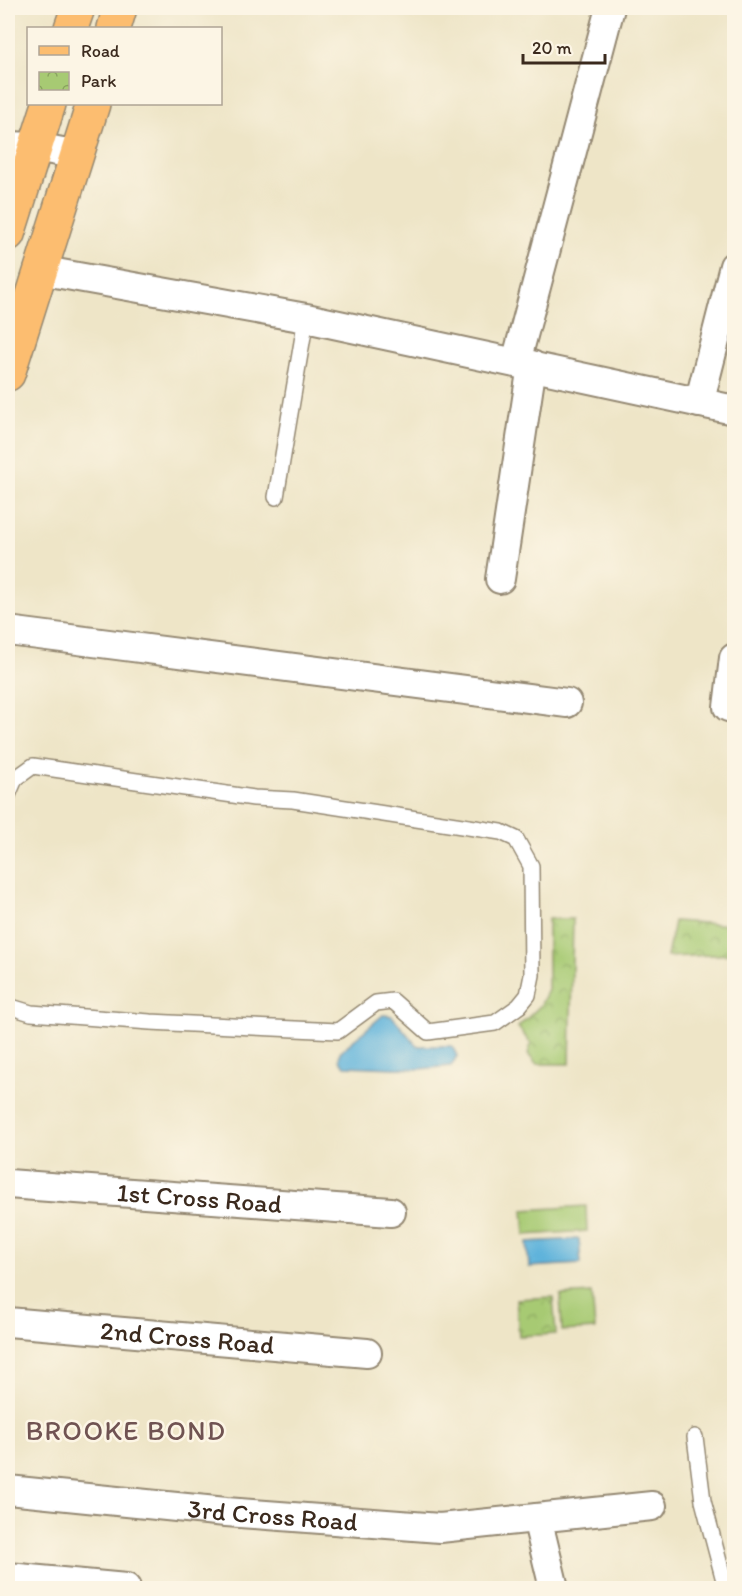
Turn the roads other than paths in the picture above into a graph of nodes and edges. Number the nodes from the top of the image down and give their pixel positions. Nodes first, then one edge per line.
1 (78, 8) edge
2 (120, 8) edge
3 (610, 8) edge
4 (71, 27) edge
5 (114, 27) edge
6 (48, 105) edge
7 (93, 105) edge
8 (22, 146) edge
9 (78, 155) junction
10 (8, 234) edge
11 (735, 266) edge
12 (39, 270) junction
13 (306, 318) junction
14 (524, 364) junction
15 (8, 374) edge
16 (699, 403) junction
17 (735, 410) edge
18 (276, 497) dead end
19 (500, 579) dead end
20 (8, 630) edge
21 (735, 658) edge
22 (567, 703) dead end
23 (728, 707) dead end
24 (8, 795) edge
25 (8, 1006) edge
26 (8, 1184) edge
27 (391, 1212) dead end
28 (8, 1322) edge
29 (368, 1353) dead end
30 (695, 1437) dead end
31 (8, 1490) edge
32 (652, 1506) dead end
33 (537, 1518) junction
34 (8, 1577) edge
35 (126, 1588) edge
36 (554, 1588) edge
37 (726, 1588) edge

1 - 4 main road
2 - 5 main road
3 - 14 street
6 - 8 main road
7 - 9 main road
8 - 9 street
8 - 10 main road
9 - 12 main road
11 - 16 street
12 - 13 street
12 - 15 main road
13 - 14 street
13 - 18 lane
14 - 16 street
14 - 19 street
16 - 17 street
20 - 22 street
21 - 23 street
24 - 25 lane
26 - 27 street, 1st Cross Road
28 - 29 street, 2nd Cross Road
30 - 37 lane
31 - 33 street, 3rd Cross Road
32 - 33 street, 3rd Cross Road
33 - 36 street
34 - 35 street

